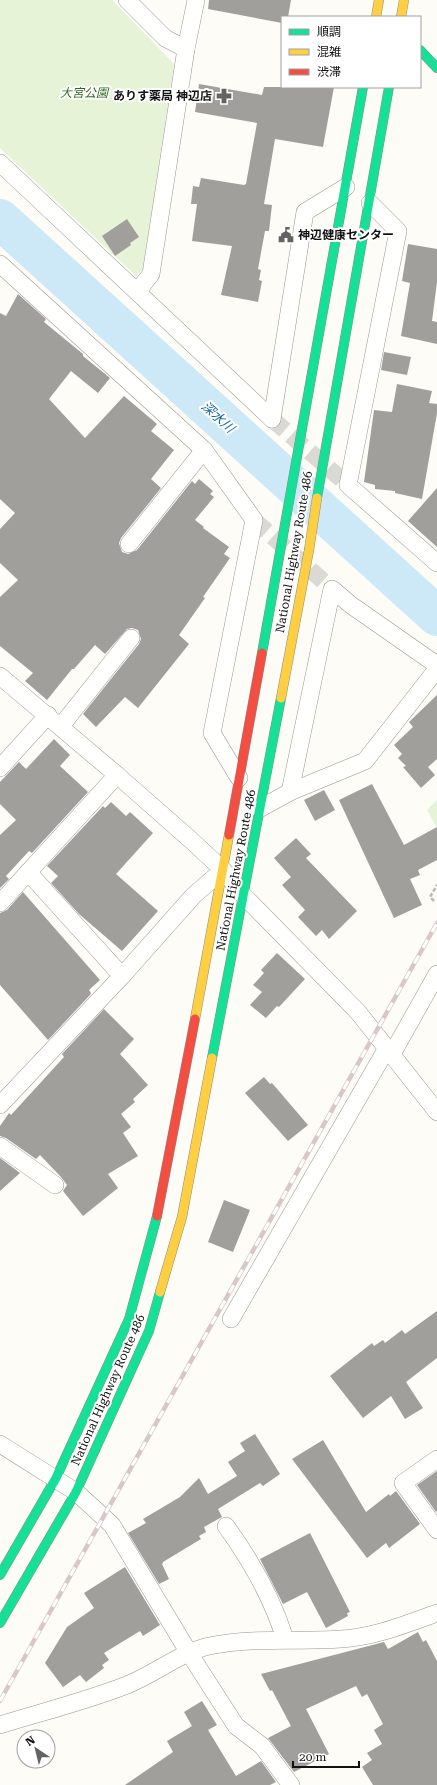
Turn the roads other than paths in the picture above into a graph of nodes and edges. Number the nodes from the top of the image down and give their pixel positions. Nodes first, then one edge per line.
1 (127, 0) edge
2 (196, 0) edge
3 (404, 0) edge
4 (376, 2) edge
5 (376, 16) edge
6 (387, 16) edge
7 (401, 16) edge
8 (186, 49) junction
9 (421, 51) edge
10 (437, 68) edge
11 (363, 88) edge
12 (389, 88) edge
13 (0, 163) edge
14 (346, 187) junction
15 (370, 203) junction
16 (0, 264) edge
17 (138, 292) junction
18 (204, 450) junction
19 (129, 544) dead end
20 (437, 563) edge
21 (131, 638) dead end
22 (437, 665) edge
23 (437, 669) edge
24 (0, 676) edge
25 (48, 715) junction
26 (61, 726) junction
27 (0, 768) edge
28 (117, 775) junction
29 (239, 778) junction
30 (290, 792) junction
31 (259, 809) junction
32 (223, 870) junction
33 (28, 872) junction
34 (243, 895) junction
35 (0, 903) edge
36 (437, 974) edge
37 (122, 976) junction
38 (389, 1051) junction
39 (0, 1105) edge
40 (437, 1112) edge
41 (0, 1146) edge
42 (54, 1185) dead end
43 (231, 1319) dead end
44 (0, 1444) edge
45 (437, 1459) edge
46 (56, 1478) junction
47 (76, 1492) junction
48 (226, 1526) dead end
49 (437, 1530) edge
50 (0, 1575) edge
51 (437, 1613) edge
52 (0, 1623) edge
53 (286, 1639) junction
54 (189, 1653) junction
55 (0, 1725) edge
56 (291, 1785) edge

1 - 8 street
2 - 8 street
3 - 7 main road
4 - 5 main road
4 - 6 main road
8 - 17 street
9 - 10 main road
11 - 14 main road, National Highway Route 486
12 - 15 main road, National Highway Route 486
13 - 17 street
14 - 17 street
14 - 29 main road, National Highway Route 486
15 - 20 street
15 - 31 main road, National Highway Route 486
16 - 18 street
18 - 19 street
18 - 29 street
21 - 26 street
22 - 30 street
23 - 30 street
24 - 25 street
25 - 26 street
25 - 27 street
26 - 28 street
28 - 32 street
28 - 33 street
29 - 32 main road, National Highway Route 486
30 - 31 street
31 - 34 main road, National Highway Route 486
32 - 34 street
32 - 37 street
32 - 46 main road, National Highway Route 486
33 - 35 street
33 - 37 street
34 - 38 street
34 - 47 main road, National Highway Route 486
36 - 38 street
37 - 39 street
38 - 40 street
38 - 43 street
41 - 42 street
44 - 46 street
45 - 49 street
46 - 47 street
46 - 50 main road, National Highway Route 486
47 - 52 main road, National Highway Route 486
47 - 54 street
48 - 53 street
51 - 53 street
53 - 54 street
54 - 55 street
54 - 56 street

